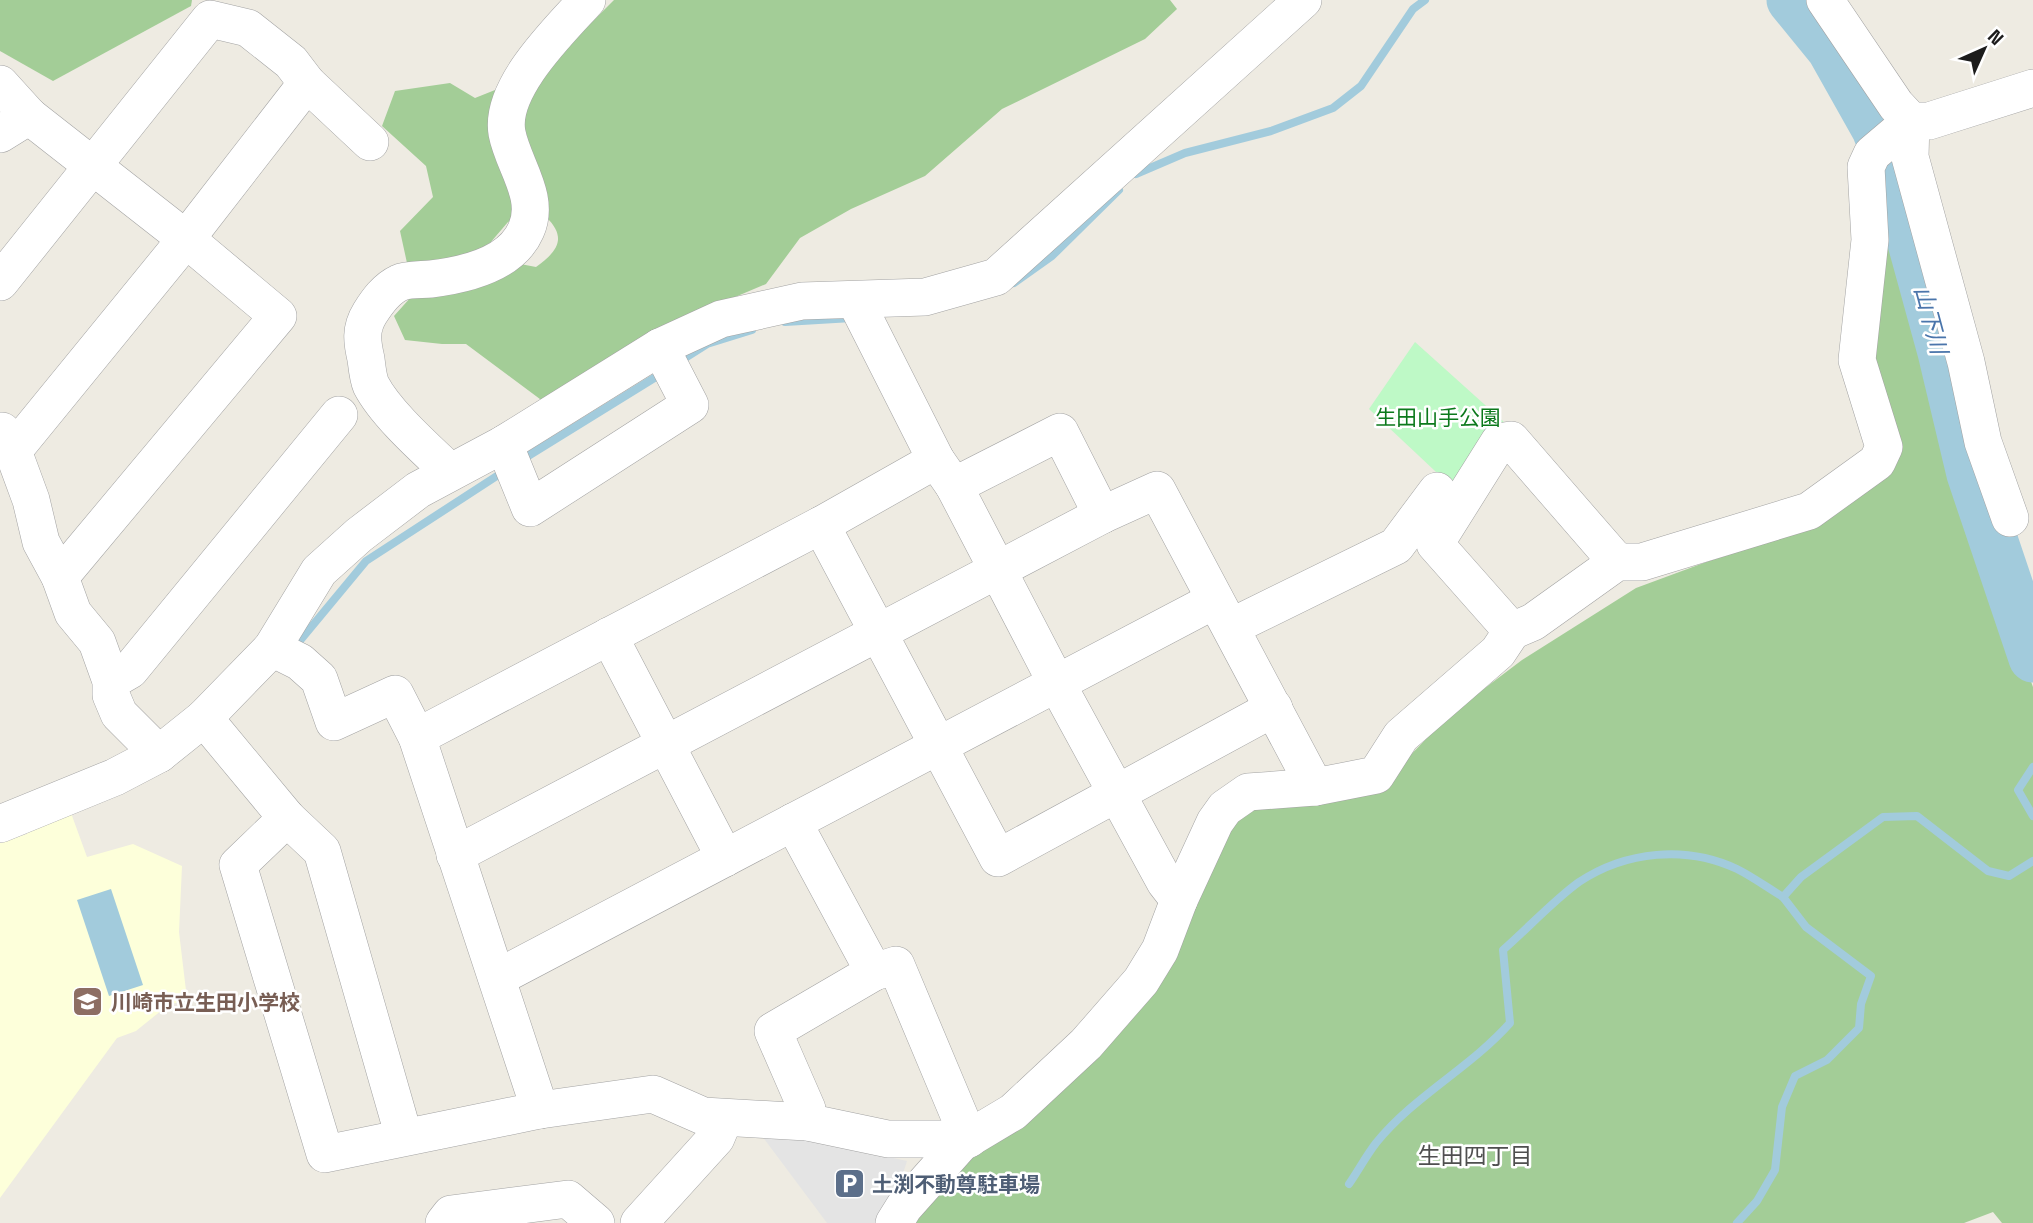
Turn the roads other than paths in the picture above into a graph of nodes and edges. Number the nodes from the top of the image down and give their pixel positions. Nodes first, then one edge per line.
1 (587, 0) edge
2 (1303, 0) edge
3 (1825, 0) edge
4 (307, 83) junction
5 (0, 84) edge
6 (2033, 88) edge
7 (14, 125) edge
8 (1891, 138) junction
9 (370, 142) dead end
10 (94, 166) junction
11 (186, 239) junction
12 (0, 282) edge
13 (855, 300) junction
14 (660, 347) junction
15 (339, 415) dead end
16 (6, 440) edge
17 (504, 444) junction
18 (450, 472) junction
19 (945, 473) junction
20 (1437, 491) dead end
21 (1102, 515) junction
22 (2010, 518) dead end
23 (821, 525) junction
24 (1617, 562) junction
25 (998, 570) junction
26 (61, 578) junction
27 (1223, 613) junction
28 (1512, 631) junction
29 (878, 633) junction
30 (609, 636) junction
31 (272, 648) junction
32 (111, 681) junction
33 (1057, 684) junction
34 (1274, 708) junction
35 (204, 718) junction
36 (417, 737) junction
37 (664, 746) junction
38 (937, 747) junction
39 (159, 754) junction
40 (1315, 787) junction
41 (1118, 794) junction
42 (287, 818) junction
43 (793, 822) junction
44 (0, 823) edge
45 (455, 855) junction
46 (725, 858) junction
47 (1179, 900) junction
48 (874, 972) junction
49 (497, 978) junction
50 (540, 1110) junction
51 (724, 1119) junction
52 (807, 1122) junction
53 (404, 1137) junction
54 (965, 1141) junction
55 (443, 1223) edge
56 (596, 1223) edge
57 (639, 1223) edge
58 (894, 1223) edge

1 - 18 street
2 - 13 street
3 - 8 street
4 - 9 street
4 - 10 street
4 - 11 street
5 - 7 street
6 - 8 street
7 - 10 street
8 - 22 street
8 - 24 street
10 - 11 street
10 - 12 street
11 - 16 street
11 - 26 street
13 - 14 street
13 - 19 street
14 - 17 street
14 - 17 street
15 - 32 street
16 - 26 street
17 - 18 street
18 - 31 street
19 - 21 street
19 - 23 street
19 - 25 street
20 - 27 street
21 - 25 street
21 - 27 street
23 - 29 street
23 - 30 street
24 - 28 street
24 - 28 street
25 - 29 street
25 - 33 street
26 - 32 street
27 - 33 street
27 - 34 street
28 - 40 street
29 - 37 street
29 - 38 street
30 - 36 street
30 - 37 street
31 - 35 street
31 - 36 street
32 - 39 street
33 - 38 street
33 - 41 street
34 - 40 street
34 - 41 street
35 - 39 street
35 - 42 street
36 - 45 street
37 - 45 street
37 - 46 street
38 - 41 street
38 - 43 street
39 - 44 street
40 - 47 street
41 - 47 street
42 - 53 street
42 - 53 street
43 - 46 street
43 - 48 street
45 - 49 street
46 - 49 street
47 - 54 street
48 - 52 street
48 - 54 street
49 - 50 street
50 - 51 street
50 - 53 street
51 - 52 street
51 - 57 street
52 - 54 street
54 - 58 street
55 - 56 street

